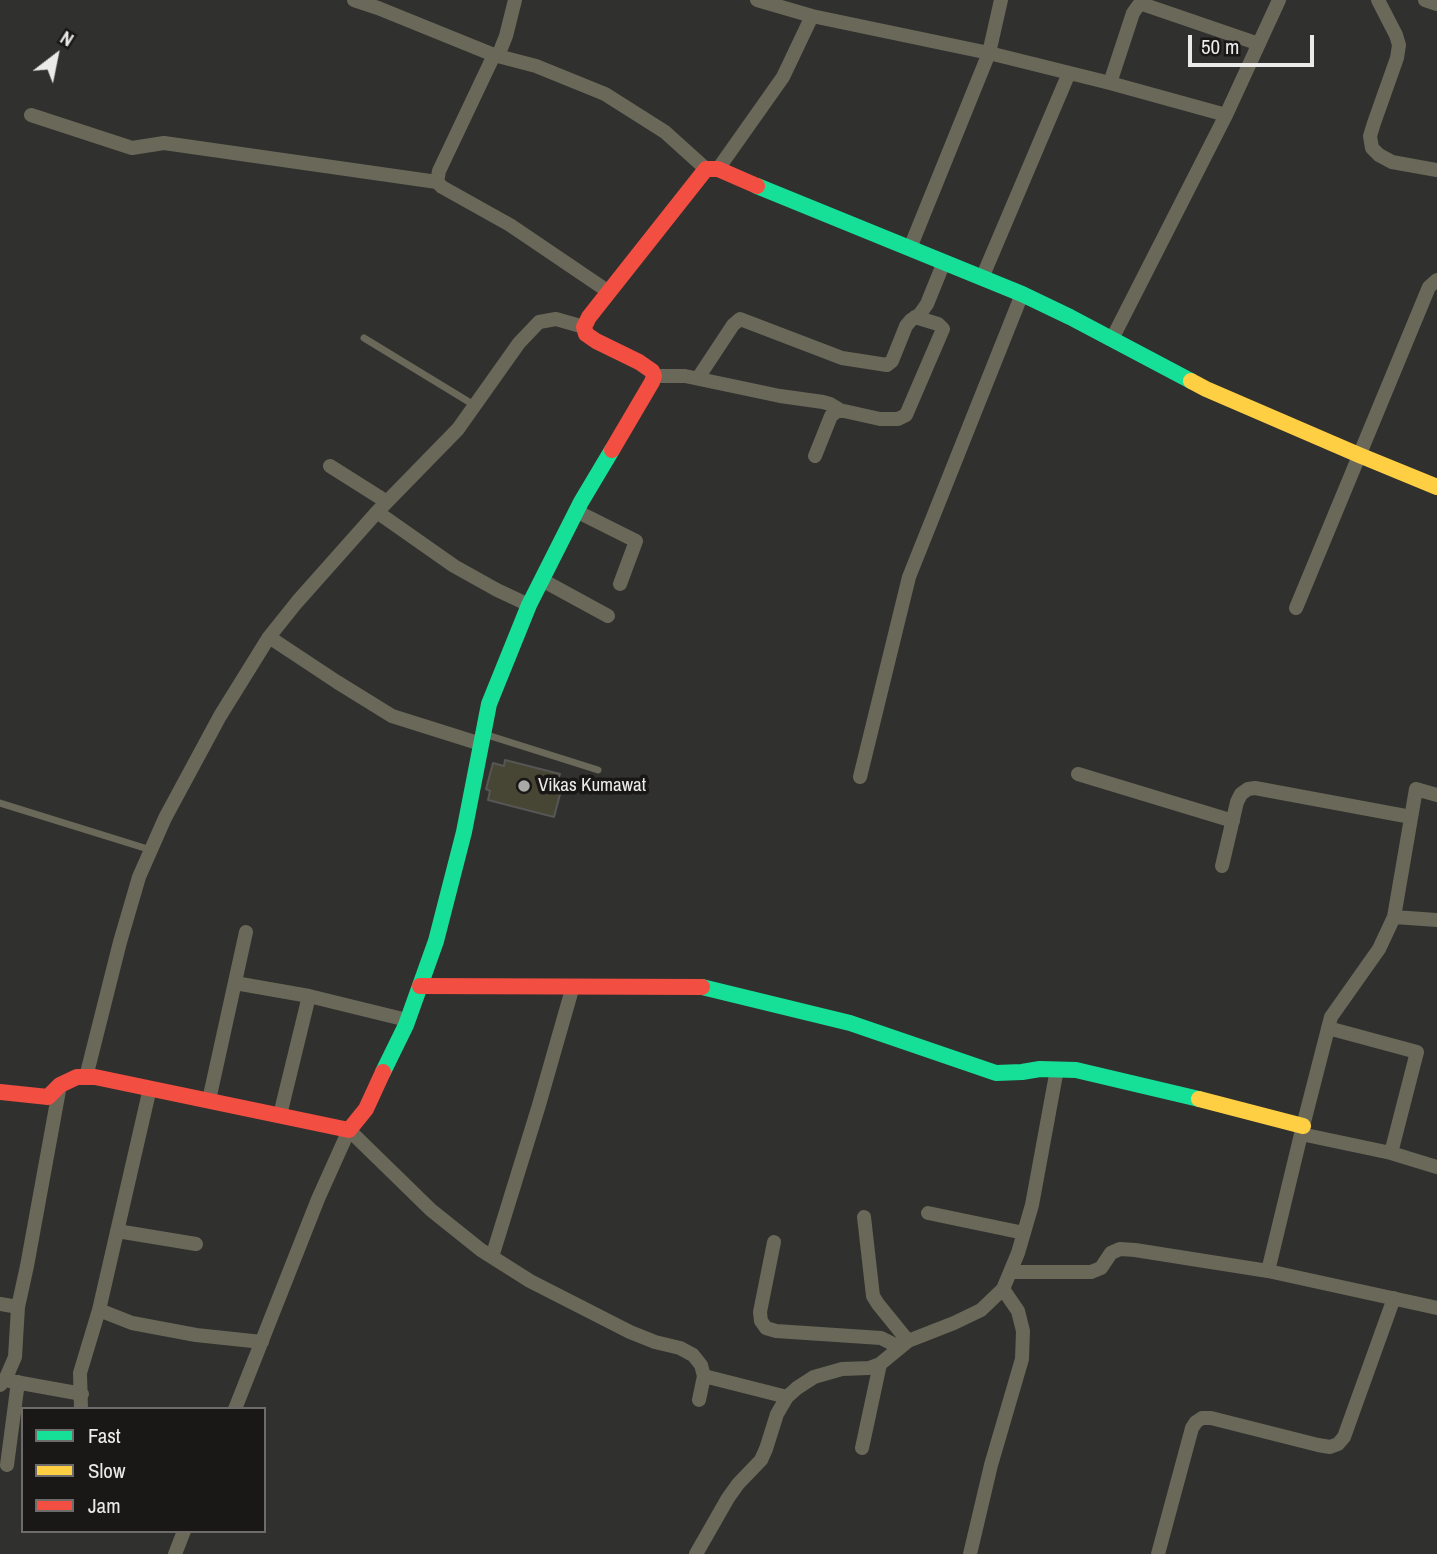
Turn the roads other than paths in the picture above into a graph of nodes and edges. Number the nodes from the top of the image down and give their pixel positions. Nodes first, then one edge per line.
1 (354, 0) edge
2 (515, 0) edge
3 (757, 0) edge
4 (1000, 0) edge
5 (1279, 0) edge
6 (1378, 0) edge
7 (1424, 0) edge
8 (1437, 4) edge
9 (812, 16) junction
10 (1259, 44) junction
11 (989, 53) junction
12 (496, 55) junction
13 (1069, 73) junction
14 (1110, 83) junction
15 (31, 115) dead end
16 (1226, 115) junction
17 (712, 169) junction
18 (1437, 170) edge
19 (437, 182) junction
20 (910, 248) junction
21 (944, 261) junction
22 (982, 278) junction
23 (1437, 279) edge
24 (609, 292) junction
25 (1022, 294) junction
26 (915, 317) junction
27 (584, 327) junction
28 (364, 338) dead end
29 (1112, 339) junction
30 (654, 376) junction
31 (698, 378) junction
32 (474, 406) junction
33 (840, 410) junction
34 (1359, 455) junction
35 (816, 456) dead end
36 (330, 466) dead end
37 (1437, 486) edge
38 (382, 507) junction
39 (576, 511) junction
40 (542, 580) junction
41 (620, 584) dead end
42 (529, 605) junction
43 (1296, 608) dead end
44 (608, 616) dead end
45 (269, 637) junction
46 (482, 739) junction
47 (598, 770) dead end
48 (1078, 774) dead end
49 (860, 777) dead end
50 (1437, 795) edge
51 (0, 803) edge
52 (1411, 817) junction
53 (1233, 821) junction
54 (150, 850) junction
55 (1222, 866) dead end
56 (1394, 917) junction
57 (1437, 920) edge
58 (246, 932) dead end
59 (235, 984) junction
60 (420, 986) junction
61 (573, 986) junction
62 (309, 996) junction
63 (407, 1020) junction
64 (1328, 1028) junction
65 (1057, 1069) junction
66 (86, 1077) junction
67 (60, 1085) junction
68 (150, 1088) junction
69 (0, 1092) edge
70 (209, 1100) junction
71 (280, 1115) junction
72 (349, 1129) junction
73 (1302, 1130) junction
74 (1391, 1153) junction
75 (1437, 1167) edge
76 (928, 1213) dead end
77 (864, 1217) dead end
78 (117, 1231) junction
79 (1024, 1233) junction
80 (774, 1242) dead end
81 (196, 1244) dead end
82 (492, 1257) junction
83 (1268, 1271) junction
84 (1010, 1272) junction
85 (1003, 1289) junction
86 (1394, 1298) junction
87 (0, 1304) edge
88 (18, 1307) junction
89 (1437, 1308) edge
90 (99, 1310) junction
91 (262, 1342) junction
92 (904, 1344) junction
93 (880, 1364) junction
94 (704, 1376) junction
95 (8, 1382) edge
96 (788, 1397) junction
97 (699, 1400) dead end
98 (81, 1401) edge
99 (235, 1407) edge
100 (862, 1448) dead end
101 (7, 1465) dead end
102 (183, 1533) edge
103 (175, 1554) edge
104 (696, 1554) edge
105 (970, 1554) edge
106 (1157, 1554) edge

1 - 12 street
2 - 12 street
3 - 9 street
4 - 11 street
5 - 10 street
6 - 18 street
7 - 8 street
9 - 11 street
9 - 17 street
10 - 14 street
10 - 16 street
11 - 13 street
11 - 20 street
12 - 17 street
12 - 19 street
13 - 14 street
13 - 22 street
14 - 16 street
15 - 19 street
16 - 29 street
17 - 20 street
17 - 24 street
19 - 24 street
20 - 21 street
21 - 22 street
21 - 26 street
22 - 25 street
23 - 34 street
24 - 27 street
25 - 29 street
25 - 49 street
26 - 31 street
26 - 33 street
27 - 30 street
27 - 32 street
28 - 32 lane
29 - 34 street
30 - 31 street
30 - 39 street
31 - 33 street
32 - 38 street
33 - 35 street
34 - 37 street
34 - 43 street
36 - 38 street
38 - 42 street
38 - 45 street
39 - 40 street
39 - 41 street
40 - 42 street
40 - 44 street
42 - 46 street
45 - 46 street
45 - 54 street
46 - 47 lane
46 - 60 street
48 - 53 street
50 - 52 street
51 - 54 lane
52 - 53 street
52 - 56 street
53 - 55 street
54 - 66 street
56 - 57 street
56 - 64 street
58 - 59 street
59 - 62 street
59 - 70 street
60 - 61 street
60 - 63 street
61 - 65 street
61 - 82 street
62 - 63 street
62 - 71 street
63 - 72 street
64 - 73 street
64 - 74 street
65 - 73 street
65 - 79 street
66 - 67 street
66 - 68 street
67 - 69 street
67 - 88 street
68 - 70 street
68 - 78 street
70 - 71 street
71 - 72 street
72 - 82 street
72 - 91 street
73 - 74 street
73 - 83 street
74 - 75 street
76 - 79 street
77 - 92 street
78 - 81 street
78 - 90 street
79 - 84 street
80 - 92 street
82 - 94 street
83 - 84 street
83 - 86 street
84 - 85 street
85 - 92 street
85 - 105 street
86 - 89 street
86 - 106 street
87 - 88 street
88 - 95 street
90 - 91 street
90 - 98 street
91 - 99 street
92 - 93 street
93 - 96 street
93 - 100 street
94 - 96 street
94 - 97 street
95 - 98 street
95 - 101 street
96 - 104 street
102 - 103 street

